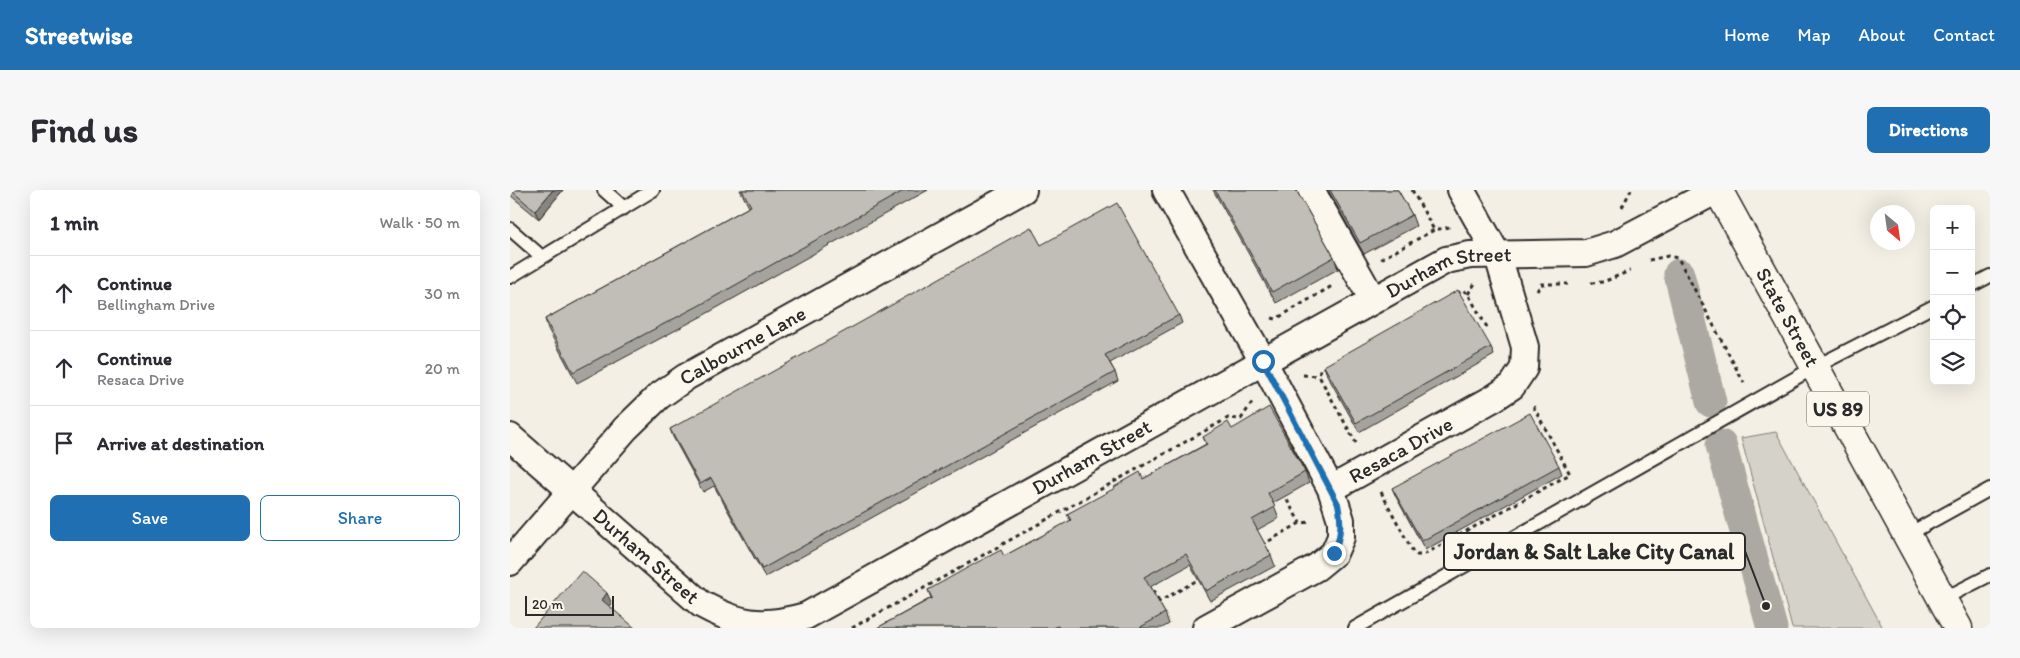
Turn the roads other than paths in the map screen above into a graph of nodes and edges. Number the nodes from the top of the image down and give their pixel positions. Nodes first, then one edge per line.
1 (604, 190) edge
2 (653, 190) edge
3 (1023, 190) edge
4 (1166, 190) edge
5 (1311, 190) edge
6 (1461, 190) edge
7 (1718, 190) edge
8 (624, 208) junction
9 (510, 229) edge
10 (1498, 256) junction
11 (542, 257) junction
12 (510, 277) edge
13 (1988, 282) edge
14 (1975, 285) edge
15 (1373, 300) junction
16 (1930, 308) edge
17 (1263, 361) junction
18 (1815, 367) junction
19 (510, 438) edge
20 (1332, 489) junction
21 (1990, 489) edge
22 (572, 490) junction
23 (1907, 535) junction
24 (510, 562) edge
25 (1990, 575) edge
26 (1943, 599) junction
27 (1206, 628) edge
28 (1354, 628) edge
29 (1958, 628) edge

1 - 8 lane
2 - 8 lane
3 - 22 street, Calbourne Lane
4 - 17 street
5 - 15 street
6 - 10 street, Resaca Drive
7 - 10 street, Durham Street
7 - 18 main road, State Street / US 89
8 - 11 lane
9 - 11 lane
10 - 15 street, Durham Street
10 - 20 street, Resaca Drive
11 - 12 lane
13 - 14 lane
15 - 17 street, Durham Street
16 - 18 lane
17 - 20 street
17 - 22 street, Durham Street
18 - 23 main road, State Street / US 89
18 - 28 lane
19 - 22 street, Durham Street
20 - 27 street, Resaca Drive
21 - 23 lane
22 - 24 street, Calbourne Lane
23 - 26 main road, State Street / US 89
25 - 26 lane
26 - 29 main road, State Street / US 89

